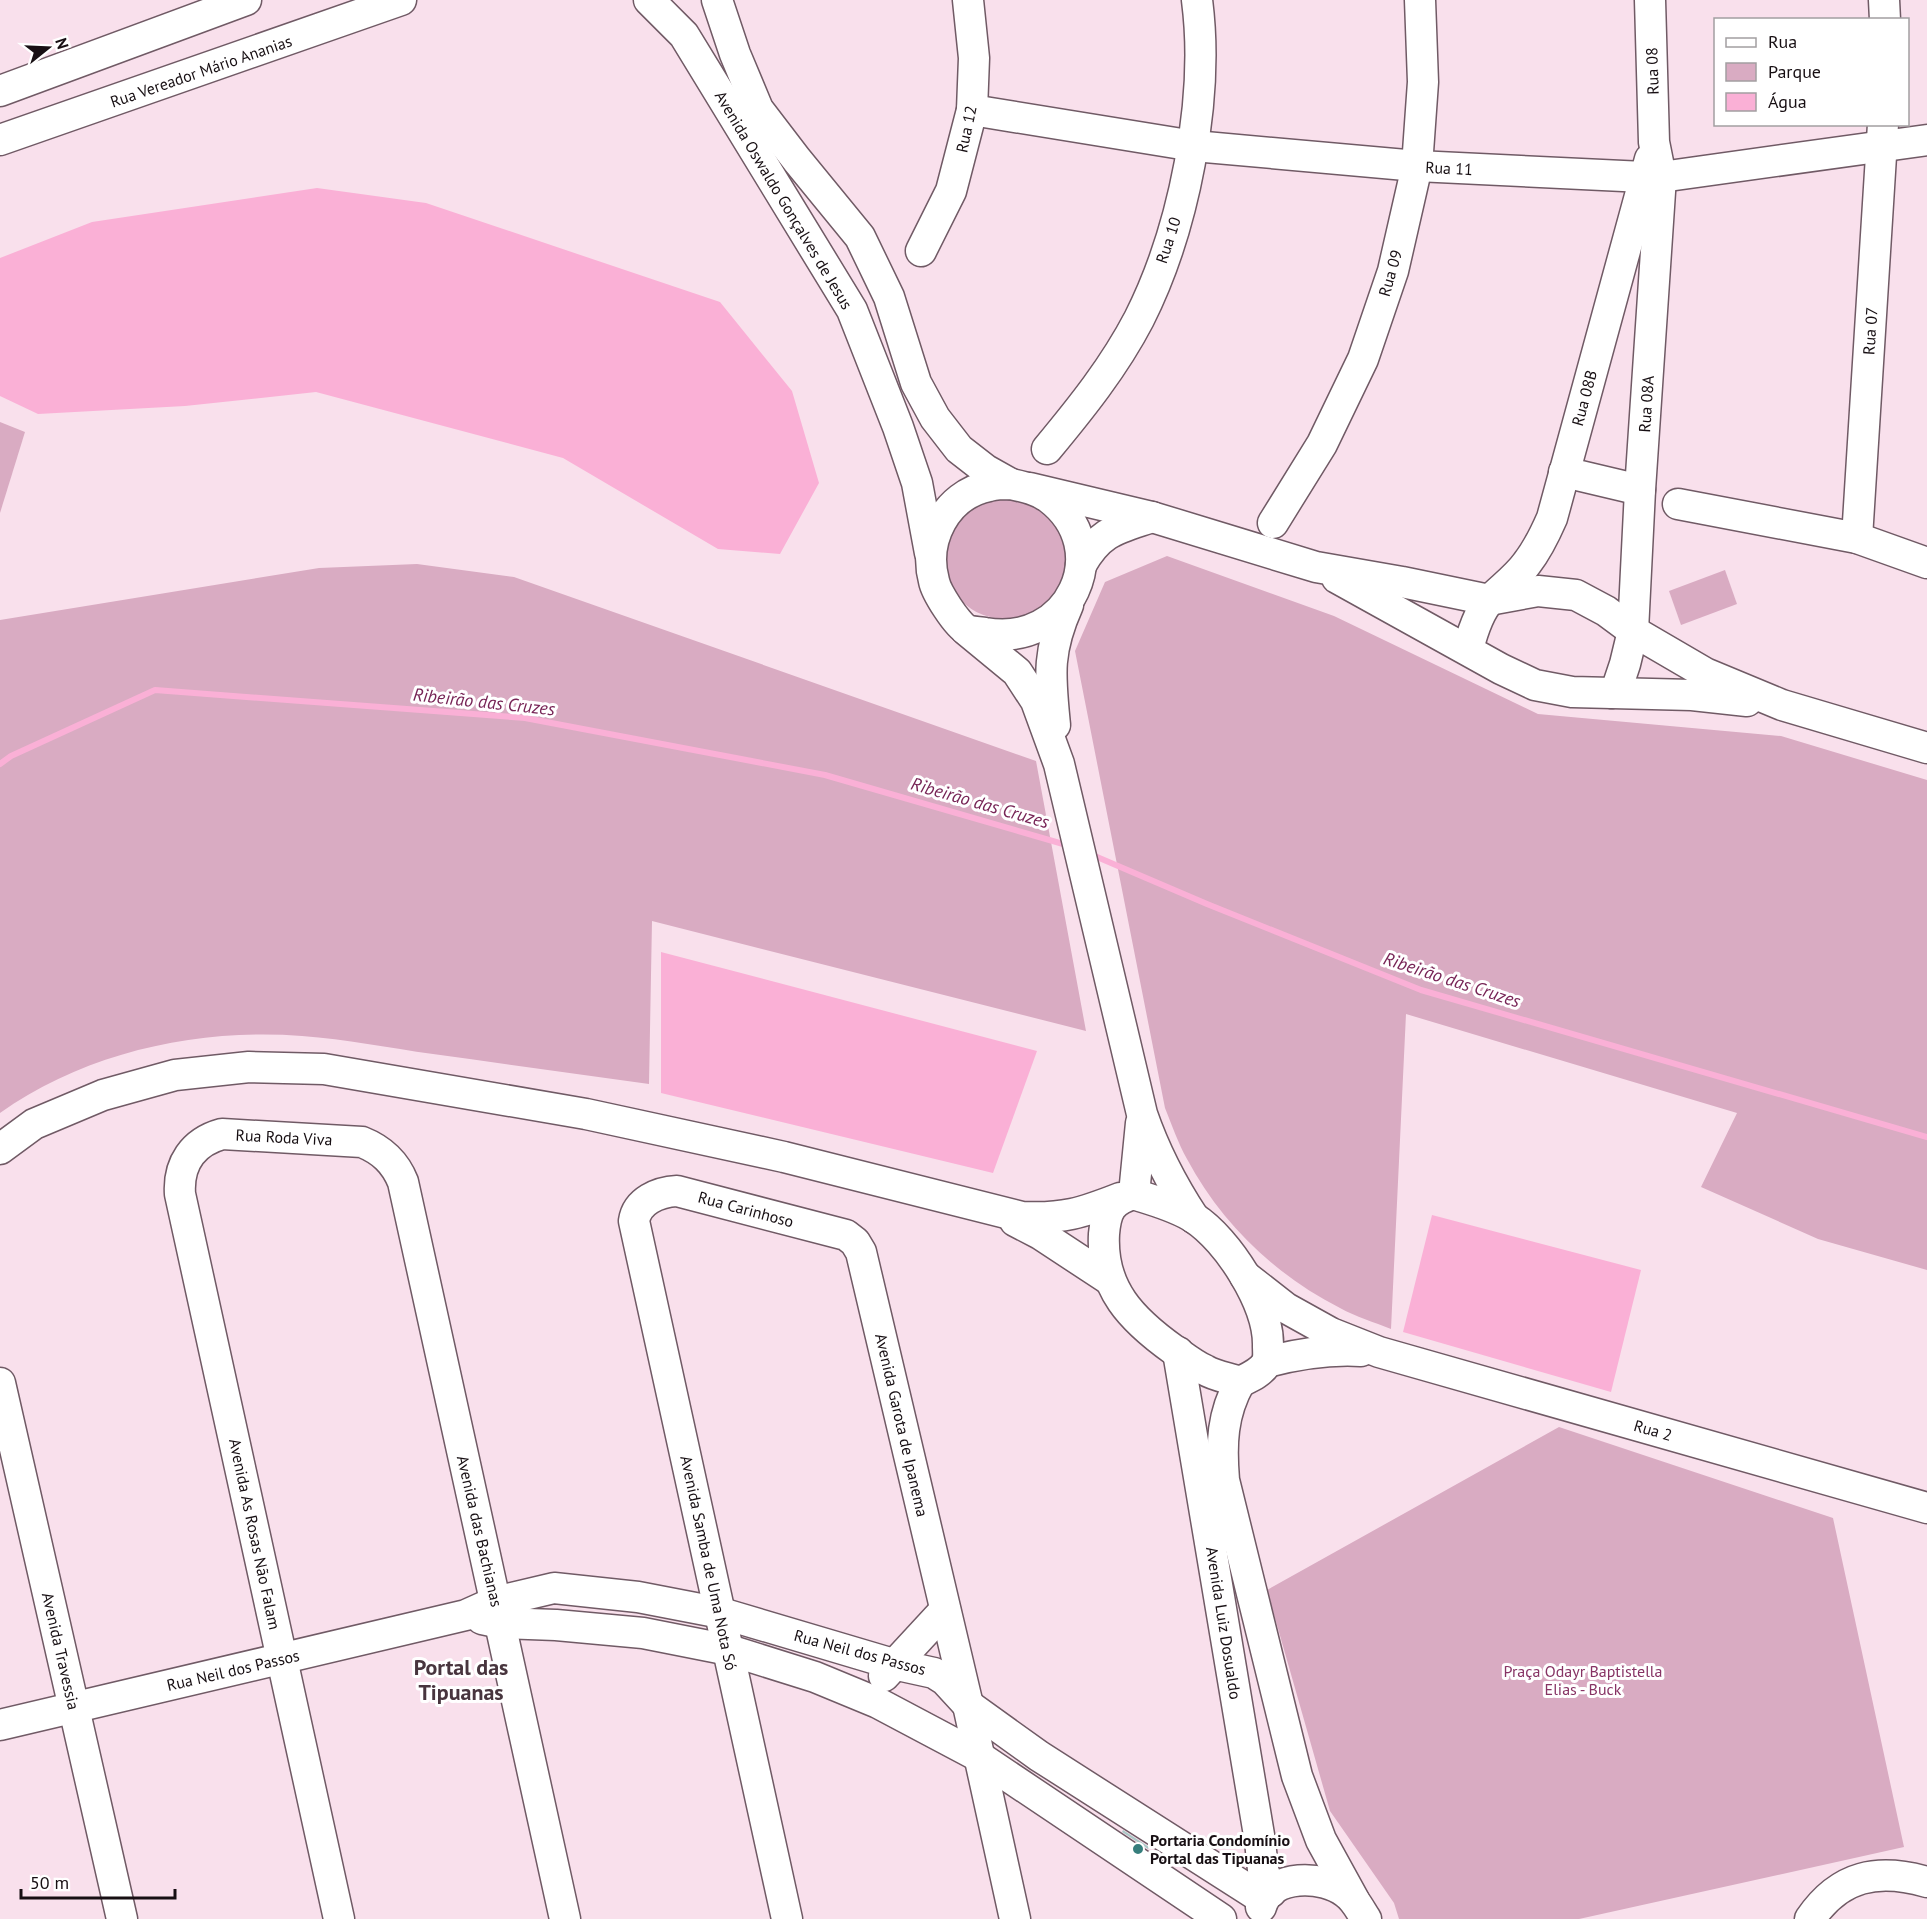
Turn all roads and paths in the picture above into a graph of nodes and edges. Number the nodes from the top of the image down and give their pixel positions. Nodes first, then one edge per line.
1 (246, 0) edge
2 (401, 0) edge
3 (649, 0) edge
4 (717, 0) edge
5 (968, 0) edge
6 (1197, 0) edge
7 (1420, 0) edge
8 (1650, 0) edge
9 (1884, 0) edge
10 (1886, 18) edge
11 (0, 91) edge
12 (972, 110) junction
13 (1882, 136) edge
14 (0, 140) edge
15 (1927, 140) edge
16 (1194, 146) junction
17 (1417, 166) junction
18 (1653, 177) junction
19 (921, 251) dead end
20 (1047, 449) dead end
21 (1564, 472) junction
22 (1021, 486) junction
23 (1640, 490) junction
24 (1678, 504) dead end
25 (1152, 517) junction
26 (1273, 523) dead end
27 (1857, 538) junction
28 (930, 553) junction
29 (1927, 563) edge
30 (1081, 565) junction
31 (1316, 567) junction
32 (1073, 594) junction
33 (1489, 600) junction
34 (966, 630) junction
35 (1633, 631) junction
36 (1468, 650) junction
37 (1612, 693) junction
38 (1782, 705) junction
39 (1927, 748) edge
40 (1059, 764) junction
41 (1142, 1114) junction
42 (0, 1149) edge
43 (380, 1151) joint
44 (191, 1152) joint
45 (1127, 1196) junction
46 (639, 1207) joint
47 (988, 1207) junction
48 (1194, 1218) junction
49 (855, 1242) joint
50 (1245, 1276) junction
51 (1110, 1280) junction
52 (1178, 1352) junction
53 (1379, 1352) junction
54 (1268, 1362) junction
55 (1240, 1382) junction
56 (0, 1383) edge
57 (1927, 1508) edge
58 (945, 1610) junction
59 (498, 1612) junction
60 (721, 1613) junction
61 (729, 1650) junction
62 (282, 1659) junction
63 (893, 1664) junction
64 (878, 1703) junction
65 (968, 1706) junction
66 (74, 1707) junction
67 (0, 1725) edge
68 (978, 1756) junction
69 (1123, 1810) junction
70 (1101, 1839) junction
71 (1182, 1848) junction
72 (1161, 1879) junction
73 (1927, 1882) edge
74 (1264, 1903) edge
75 (1360, 1910) edge
76 (122, 1919) edge
77 (339, 1919) edge
78 (565, 1919) edge
79 (787, 1919) edge
80 (1015, 1919) edge
81 (1221, 1919) edge
82 (1810, 1919) edge

1 - 11 street
2 - 14 street, Rua Vereador Mário Ananias
3 - 28 street, Avenida Oswaldo Gonçalves de Jesus
4 - 22 street, Avenida Oswaldo Gonçalves de Jesus
5 - 12 street, Rua 12
6 - 16 street, Rua 10
7 - 17 street, Rua 09
8 - 18 street, Rua 08
9 - 10 street
12 - 16 street, Rua 11
12 - 19 street, Rua 12
13 - 15 street, Rua 11
13 - 18 street, Rua 11
13 - 27 street, Rua 07
16 - 17 street, Rua 11
16 - 20 street, Rua 10
17 - 18 street, Rua 11
17 - 26 street, Rua 09
18 - 21 street, Rua 08B
18 - 23 street, Rua 08A
21 - 23 street
21 - 33 street, Rua 08B
22 - 25 street, Avenida Oswaldo Gonçalves de Jesus
22 - 28 street
22 - 30 street
23 - 35 street, Rua 08A
24 - 27 street
25 - 30 street
25 - 31 street, Avenida Oswaldo Gonçalves de Jesus
27 - 29 street
28 - 34 street
30 - 32 street
31 - 33 street, Avenida Oswaldo Gonçalves de Jesus
31 - 36 street, Avenida Oswaldo Gonçalves de Jesus
32 - 34 street
32 - 40 street
33 - 35 street
33 - 36 street
34 - 40 street
35 - 37 street, Rua 08A
35 - 38 street
36 - 37 street, Avenida Oswaldo Gonçalves de Jesus
37 - 38 street
38 - 39 street
40 - 41 street
41 - 45 street
41 - 48 street
42 - 47 street
43 - 44 street, Rua Roda Viva
43 - 59 street, Avenida das Bachianas
44 - 62 street, Avenida As Rosas Não Falam
45 - 47 street
45 - 48 street
45 - 51 street
46 - 49 street, Rua Carinhoso
46 - 60 street, Avenida Samba de Uma Nota Só
47 - 51 street
48 - 50 street
49 - 58 street, Avenida Garota de Ipanema
50 - 53 street, Rua 2
50 - 54 street
51 - 52 street
52 - 55 street
52 - 74 street, Avenida Luiz Dosualdo
53 - 54 street, Rua 2
53 - 57 street, Rua 2
54 - 55 street
55 - 75 street, Avenida Luiz Dosualdo
56 - 66 street, Avenida Travessia
58 - 63 street
58 - 65 street, Avenida Garota de Ipanema
59 - 60 street, Rua Neil dos Passos
59 - 61 street, Rua Neil dos Passos
59 - 62 street, Rua Neil dos Passos
59 - 78 street, Avenida das Bachianas
60 - 61 street, Avenida Samba de Uma Nota Só
60 - 63 street, Rua Neil dos Passos
61 - 64 street, Rua Neil dos Passos
61 - 79 street, Avenida Samba de Uma Nota Só
62 - 66 street, Rua Neil dos Passos
62 - 77 street, Avenida As Rosas Não Falam
63 - 64 street
63 - 65 street, Rua Neil dos Passos
64 - 68 street, Rua Neil dos Passos
65 - 68 street, Avenida Garota de Ipanema
65 - 69 street, Rua Neil dos Passos
66 - 67 street, Rua Neil dos Passos
66 - 76 street, Avenida Travessia
68 - 70 street, Rua Neil dos Passos
68 - 80 street, Avenida Garota de Ipanema
69 - 70 street
69 - 71 street, Rua Neil dos Passos
70 - 72 street, Rua Neil dos Passos
71 - 72 street
71 - 74 street, Rua Neil dos Passos
72 - 81 street, Rua Neil dos Passos
73 - 82 street
74 - 75 street

